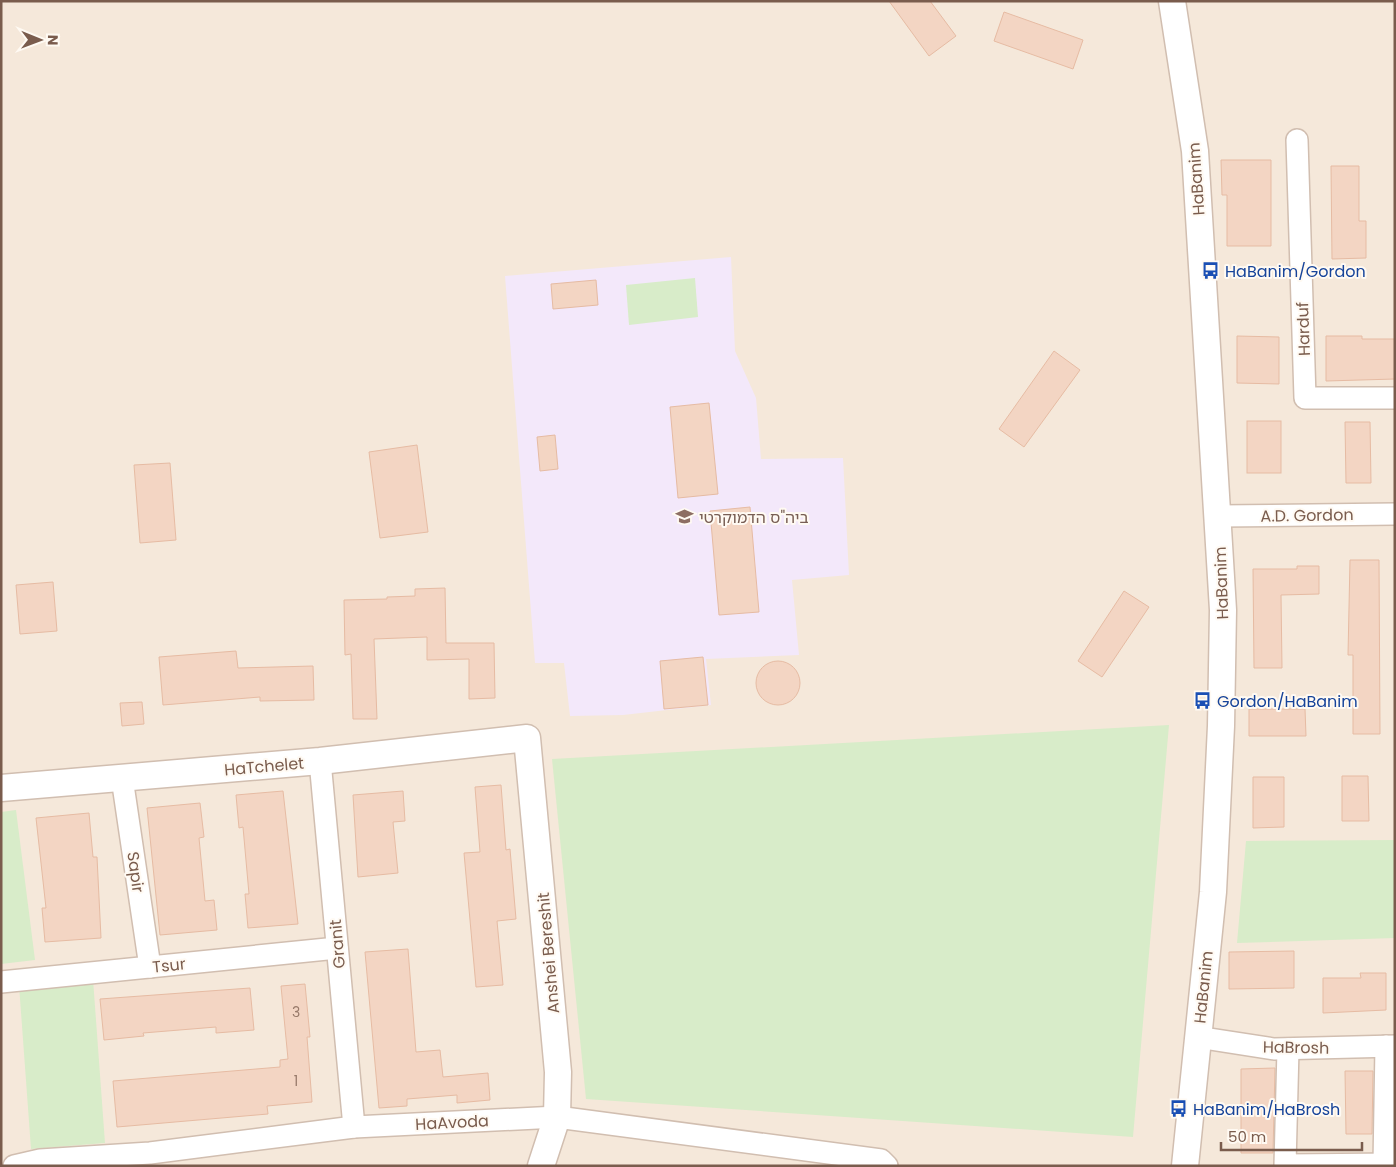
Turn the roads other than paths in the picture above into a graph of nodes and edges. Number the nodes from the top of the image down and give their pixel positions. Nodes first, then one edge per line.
1 (1172, 1) edge
2 (1297, 140) dead end
3 (1395, 398) edge
4 (1395, 514) edge
5 (1218, 516) junction
6 (526, 738) joint
7 (320, 761) junction
8 (122, 778) junction
9 (1, 788) edge
10 (337, 948) junction
11 (150, 967) junction
12 (1, 982) edge
13 (1198, 1037) junction
14 (1390, 1046) edge
15 (1288, 1049) junction
16 (557, 1117) junction
17 (354, 1127) junction
18 (150, 1160) edge
19 (1389, 1164) edge
20 (14, 1166) edge
21 (541, 1166) edge
22 (887, 1166) edge
23 (1185, 1166) edge

1 - 5 street, HaBanim
2 - 3 street, Harduf
4 - 5 street, A.D. Gordon
5 - 13 street, HaBanim
6 - 7 street, HaTchelet
6 - 16 street, Anshei Bereshit
7 - 8 street, HaTchelet
7 - 10 street, Granit
8 - 9 street, HaTchelet
8 - 11 street, Sapir
10 - 11 street, Tsur
10 - 17 street, Granit
11 - 12 street, Tsur
13 - 15 street, HaBrosh
13 - 23 street, HaBanim
14 - 15 street, HaBrosh
14 - 19 street
15 - 19 street
16 - 17 street, HaAvoda
16 - 21 street, Anshei Bereshit
16 - 22 street, HaAvoda
17 - 18 street, HaAvoda
18 - 20 street, HaAvoda

